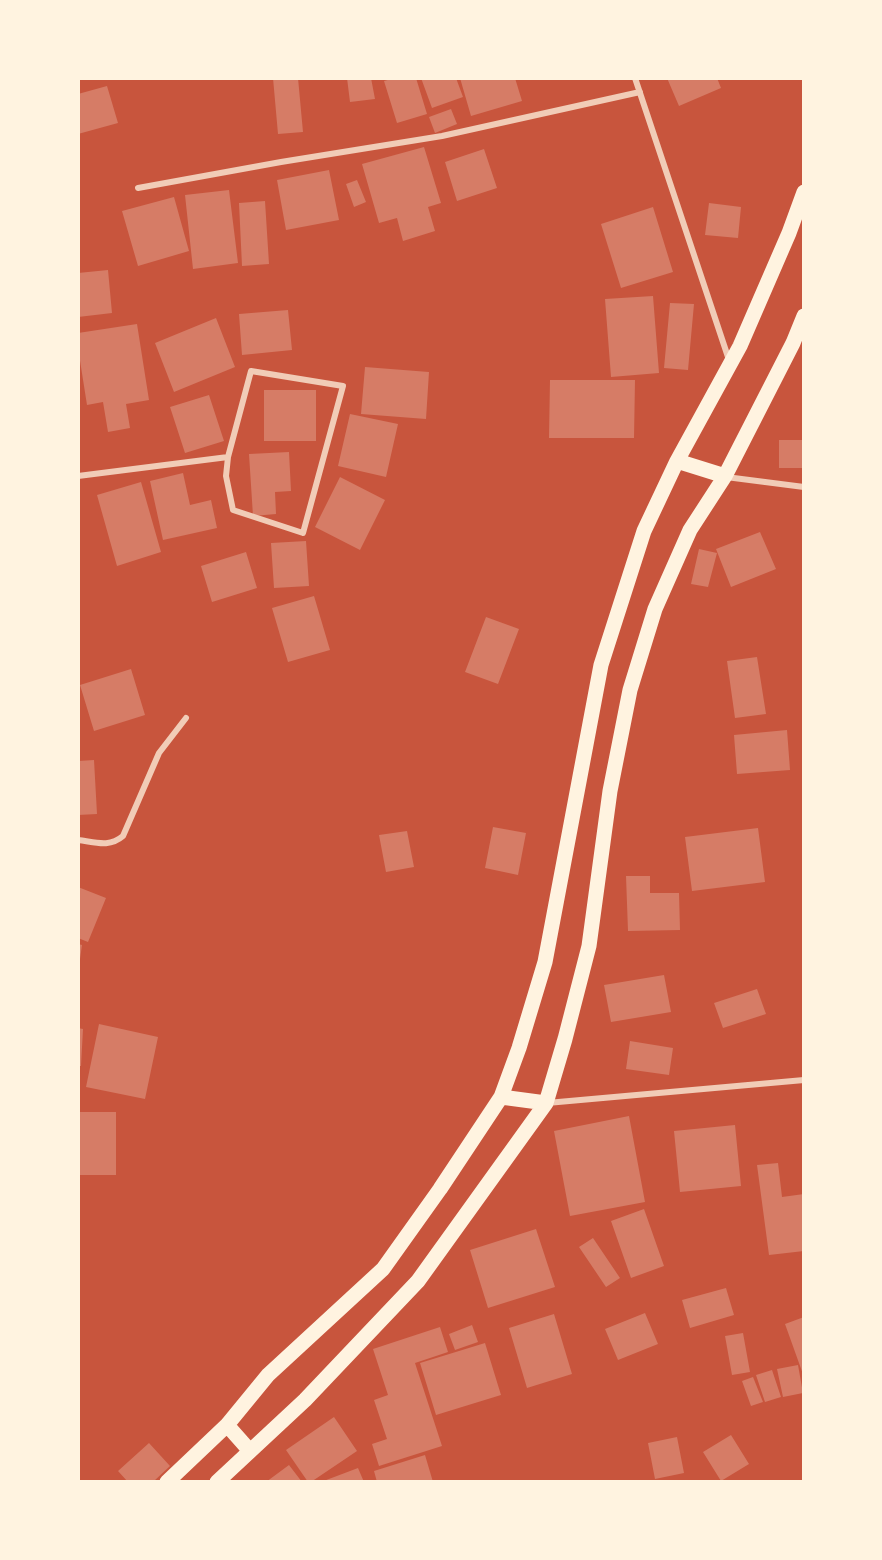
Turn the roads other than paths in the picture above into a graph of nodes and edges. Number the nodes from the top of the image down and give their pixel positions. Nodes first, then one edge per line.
1 (635, 78) edge
2 (640, 92) junction
3 (138, 189) dead end
4 (804, 192) edge
5 (804, 316) edge
6 (731, 364) junction
7 (228, 457) junction
8 (677, 461) junction
9 (78, 476) edge
10 (725, 476) junction
11 (804, 487) edge
12 (186, 718) dead end
13 (78, 840) edge
14 (804, 1080) edge
15 (501, 1096) junction
16 (546, 1103) junction
17 (227, 1425) junction
18 (250, 1451) junction
19 (167, 1482) edge
20 (217, 1482) edge

1 - 2 street
2 - 3 street
2 - 6 street
4 - 6 main road
5 - 10 main road
6 - 8 main road
7 - 7 street
7 - 9 street
8 - 10 main road
8 - 15 main road
10 - 11 street
10 - 16 main road
12 - 13 street
14 - 16 street
15 - 16 main road
15 - 17 main road
16 - 18 main road
17 - 18 main road
17 - 19 main road
18 - 20 main road

